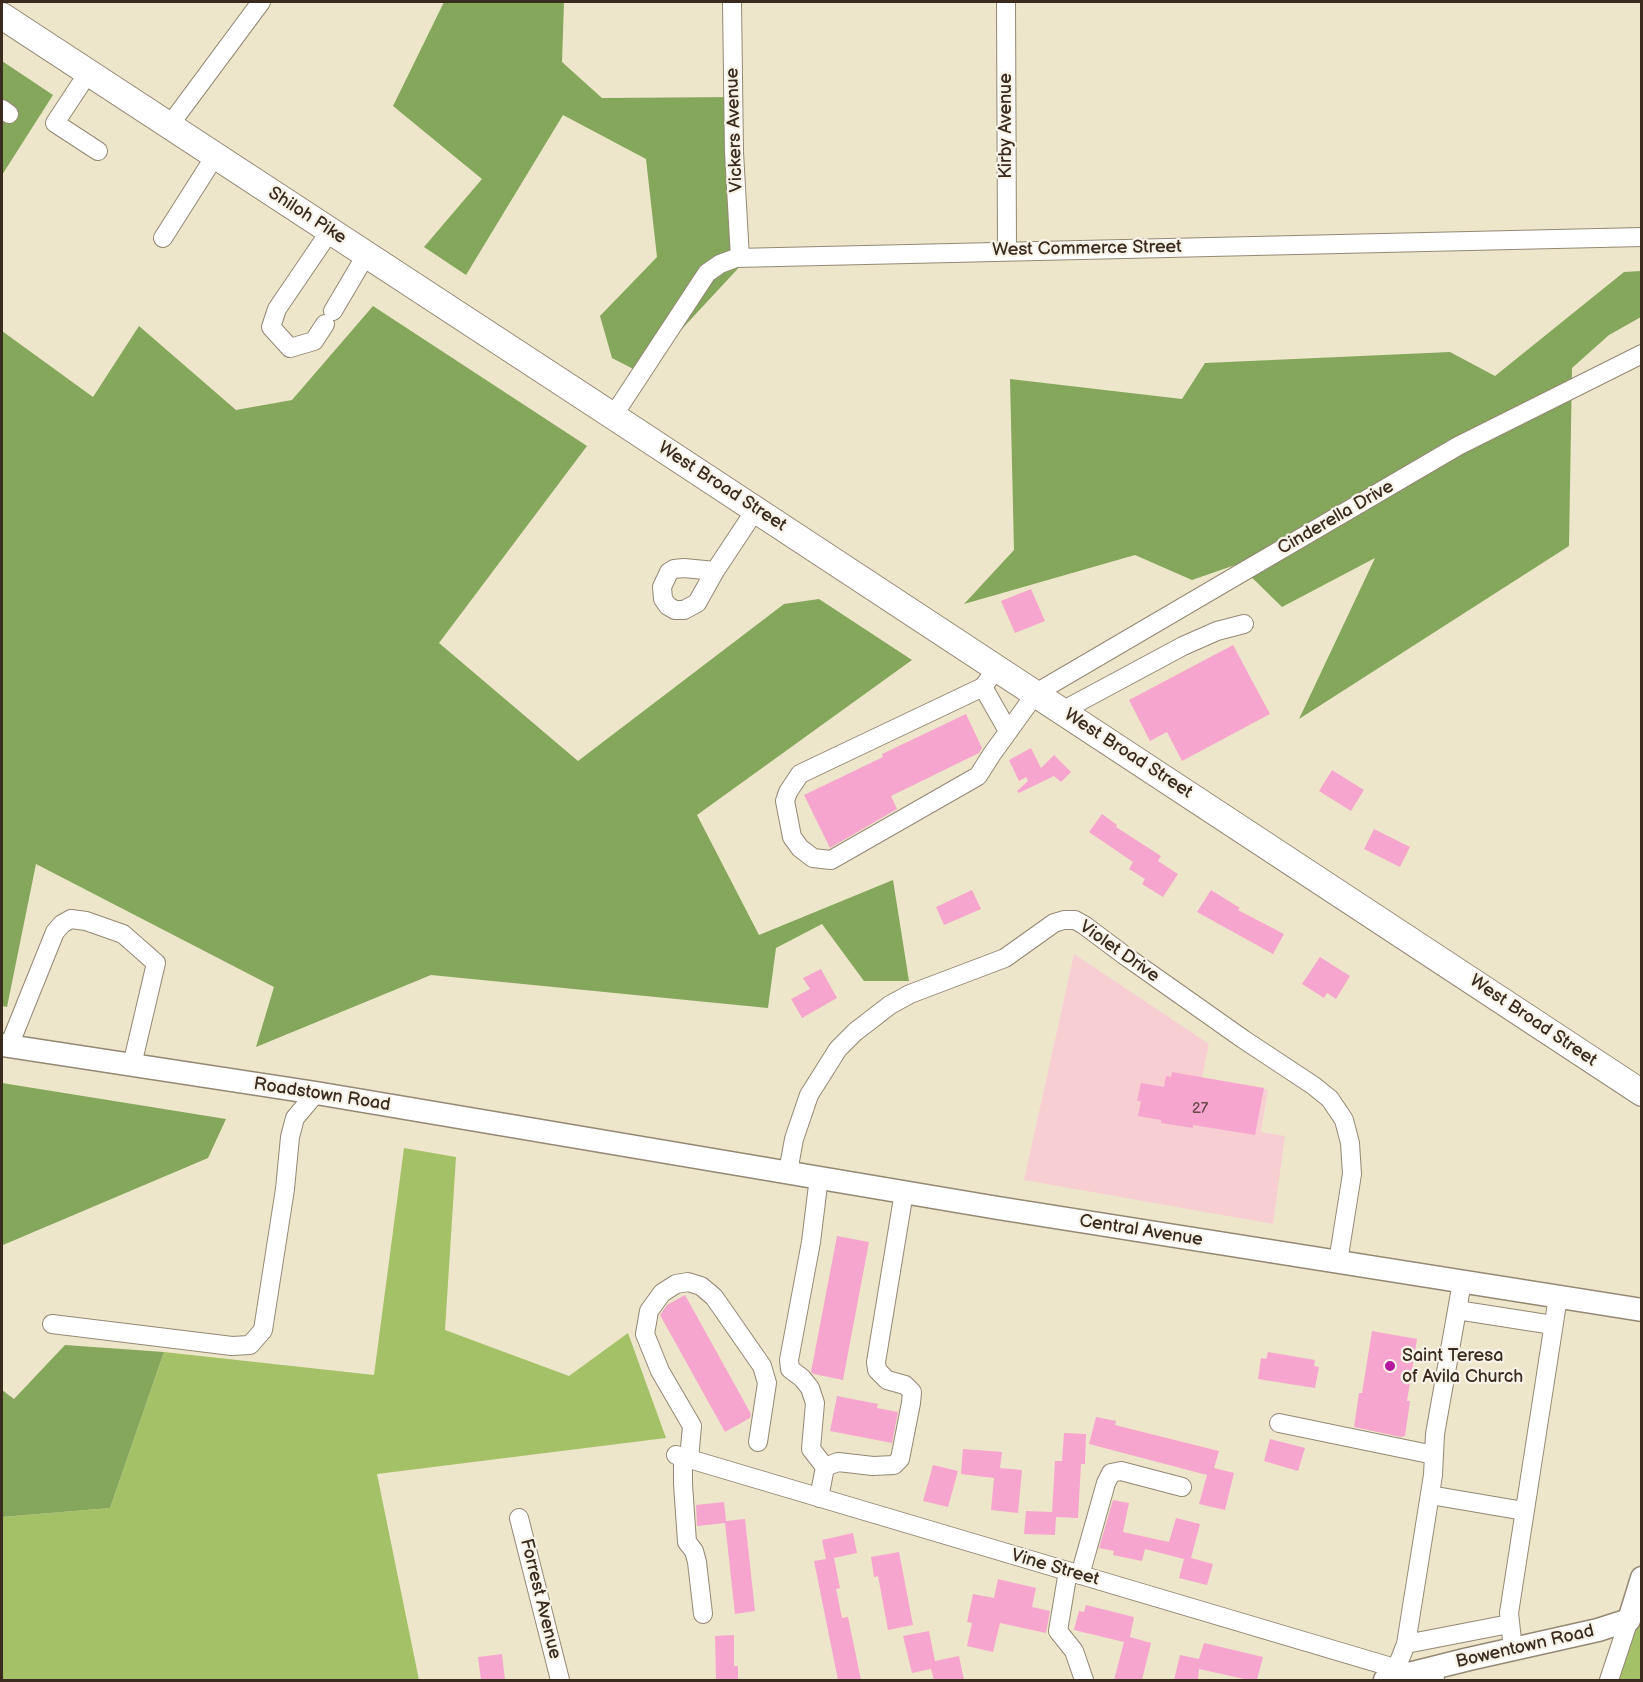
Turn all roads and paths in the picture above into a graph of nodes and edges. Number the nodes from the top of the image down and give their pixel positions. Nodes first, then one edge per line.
1 (261, 2) edge
2 (732, 2) edge
3 (1005, 2) edge
4 (3, 19) edge
5 (88, 73) junction
6 (169, 126) junction
7 (98, 151) dead end
8 (215, 156) junction
9 (330, 231) junction
10 (1641, 237) edge
11 (162, 238) dead end
12 (1007, 251) junction
13 (366, 255) junction
14 (740, 258) junction
15 (1641, 354) edge
16 (613, 416) junction
17 (756, 509) junction
18 (715, 571) dead end
19 (1244, 624) dead end
20 (990, 678) junction
21 (1036, 693) junction
22 (1062, 711) junction
23 (1008, 731) junction
24 (5, 1046) edge
25 (132, 1065) junction
26 (1641, 1093) edge
27 (316, 1094) junction
28 (642, 1148) joint
29 (788, 1172) junction
30 (819, 1178) junction
31 (904, 1192) junction
32 (1338, 1262) junction
33 (1462, 1282) junction
34 (1558, 1297) junction
35 (1457, 1310) junction
36 (1641, 1310) edge
37 (52, 1324) dead end
38 (1553, 1325) junction
39 (789, 1360) junction
40 (762, 1366) junction
41 (1279, 1423) dead end
42 (758, 1442) dead end
43 (1434, 1455) junction
44 (683, 1457) junction
45 (825, 1467) junction
46 (1182, 1487) dead end
47 (1430, 1494) junction
48 (819, 1498) junction
49 (1524, 1511) junction
50 (519, 1518) dead end
51 (1074, 1573) junction
52 (1641, 1578) edge
53 (703, 1614) dead end
54 (1629, 1620) junction
55 (1509, 1624) junction
56 (1406, 1644) junction
57 (1513, 1649) junction
58 (1397, 1674) edge
59 (560, 1680) edge
60 (1084, 1680) edge
61 (1435, 1680) edge
62 (1609, 1680) edge

1 - 6 street
2 - 14 street, Vickers Avenue
3 - 12 street, Kirby Avenue
4 - 5 highway, Shiloh Pike
5 - 6 highway, Shiloh Pike
5 - 7 street
6 - 8 highway, Shiloh Pike
8 - 9 highway, Shiloh Pike
8 - 11 street
9 - 13 highway, Shiloh Pike
9 - 13 street
10 - 12 street, West Commerce Street
12 - 14 street, West Commerce Street
13 - 16 highway, Shiloh Pike
14 - 16 street, West Commerce Street
15 - 21 street, Cinderella Drive
16 - 17 highway, West Broad Street
17 - 18 street
17 - 20 highway, West Broad Street
19 - 22 street
20 - 21 highway, West Broad Street
20 - 23 street
20 - 23 street
21 - 22 highway, West Broad Street
21 - 23 street
22 - 26 highway, West Broad Street
24 - 25 main road, Roadstown Road
24 - 25 street
25 - 27 main road, Roadstown Road
27 - 28 main road, Roadstown Road
27 - 37 street
28 - 29 main road, Central Avenue
29 - 30 main road, Central Avenue
29 - 32 street, Violet Drive
30 - 31 main road, Central Avenue
30 - 39 street
31 - 32 main road, Central Avenue
31 - 45 street
32 - 33 main road, Central Avenue
33 - 34 main road, Central Avenue
33 - 35 street
34 - 36 main road, Central Avenue
34 - 38 street
35 - 38 street
35 - 43 street
38 - 49 street
39 - 40 street
39 - 45 street
40 - 42 street
40 - 44 street
41 - 43 street
43 - 47 street
44 - 48 street, Vine Street
44 - 53 street
45 - 48 street
46 - 51 street
47 - 49 street
47 - 56 street
48 - 51 street, Vine Street
49 - 55 street
50 - 59 street, Forrest Avenue
51 - 58 street, Vine Street
51 - 60 street
52 - 54 main road
54 - 57 main road, Bowentown Road
54 - 62 street
55 - 56 street
55 - 57 street
56 - 58 street
57 - 58 main road, Bowentown Road
58 - 61 street, Vine Street

